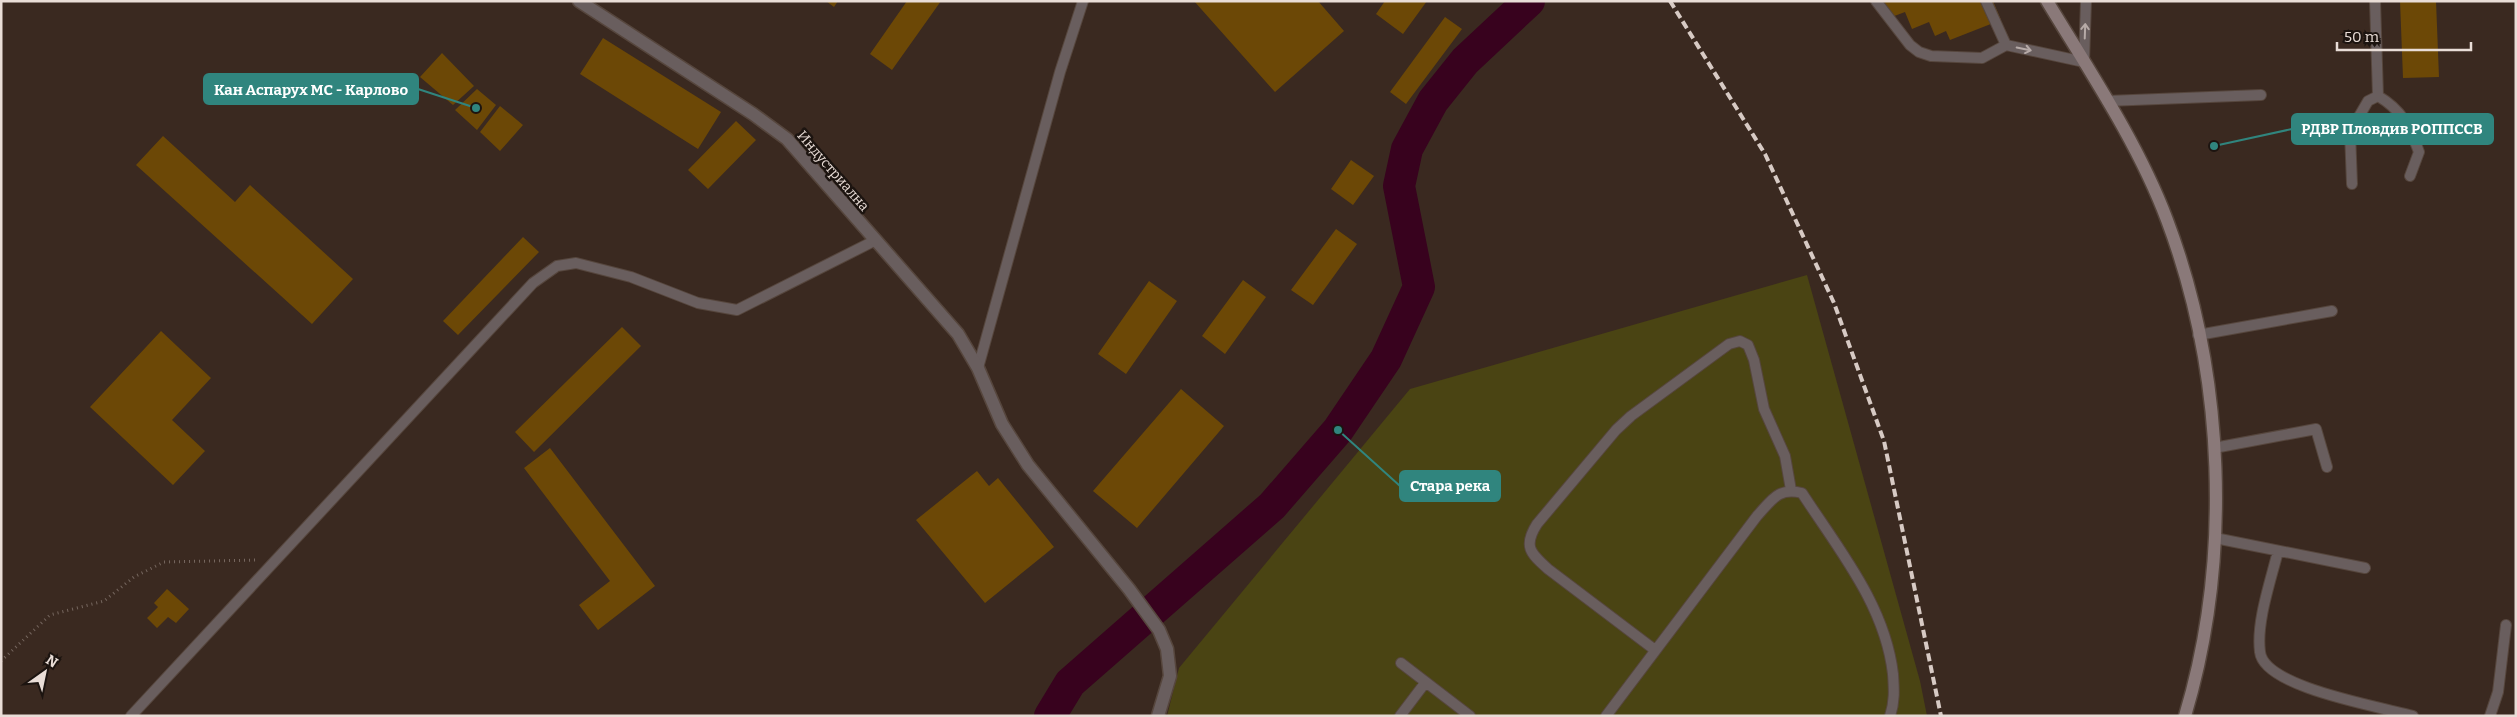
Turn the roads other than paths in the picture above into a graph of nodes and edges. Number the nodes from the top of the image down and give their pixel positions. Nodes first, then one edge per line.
1 (579, 1) edge
2 (1083, 1) edge
3 (1876, 1) edge
4 (1986, 1) edge
5 (2047, 1) edge
6 (2086, 1) edge
7 (2375, 1) edge
8 (2006, 45) junction
9 (2084, 62) junction
10 (2261, 94) dead end
11 (2378, 96) junction
12 (2107, 101) junction
13 (2410, 176) dead end
14 (2352, 184) dead end
15 (874, 241) junction
16 (2332, 311) dead end
17 (2198, 335) junction
18 (978, 368) junction
19 (2214, 448) junction
20 (2326, 467) dead end
21 (1791, 490) junction
22 (2215, 538) junction
23 (2278, 551) junction
24 (2366, 568) dead end
25 (2506, 625) dead end
26 (1655, 650) junction
27 (1400, 663) dead end
28 (1425, 683) junction
29 (131, 716) edge
30 (1158, 716) edge
31 (1400, 716) edge
32 (1470, 716) edge
33 (1606, 716) edge
34 (1890, 716) edge
35 (2185, 716) edge
36 (2414, 716) edge
37 (2490, 716) edge

1 - 15 street, Индустриална
2 - 18 lane
3 - 8 lane
4 - 8 lane
5 - 9 main road
9 -> 6 lane
7 - 11 lane
8 -> 9 lane
9 - 12 main road
10 - 12 lane
11 - 13 lane
11 - 14 lane
12 - 17 main road
15 - 18 street, Индустриална
15 - 29 lane
16 - 17 lane
17 - 19 main road
18 - 30 street, Индустриална
19 - 20 lane
19 - 22 main road
21 - 26 lane
21 - 26 lane
21 - 34 lane
22 - 23 lane
22 - 35 main road
23 - 24 lane
23 - 36 lane
25 - 37 lane
26 - 33 lane
27 - 28 lane
28 - 31 lane
28 - 32 lane

